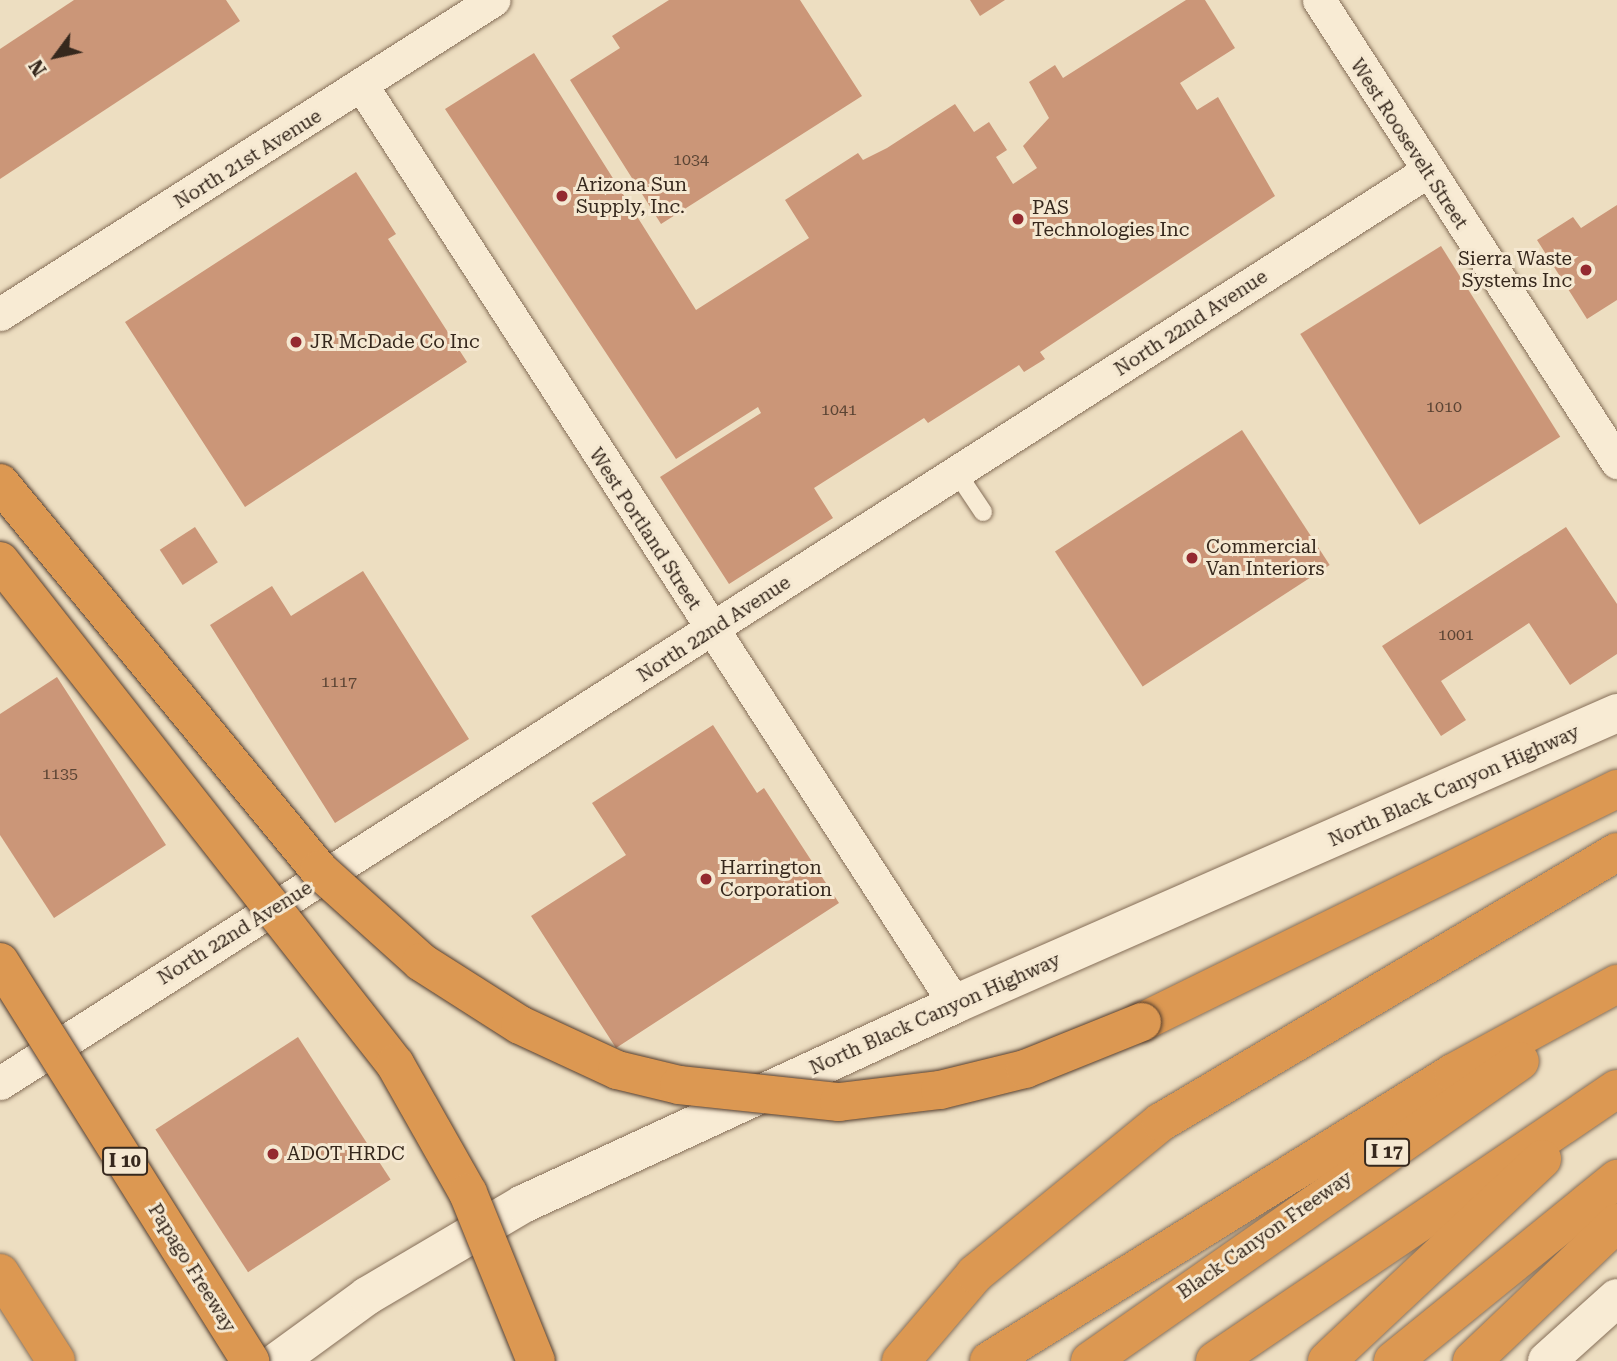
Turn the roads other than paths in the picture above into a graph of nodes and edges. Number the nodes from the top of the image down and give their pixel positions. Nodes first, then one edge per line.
1 (494, 0) edge
2 (1319, 0) edge
3 (362, 86) junction
4 (1426, 172) junction
5 (0, 314) edge
6 (1617, 462) edge
7 (957, 472) junction
8 (0, 483) edge
9 (983, 512) dead end
10 (0, 561) edge
11 (710, 631) junction
12 (1617, 713) edge
13 (1617, 789) edge
14 (1617, 852) edge
15 (0, 962) edge
16 (1617, 984) edge
17 (1617, 994) edge
18 (955, 1004) junction
19 (0, 1083) edge
20 (1614, 1091) edge
21 (1617, 1179) edge
22 (1617, 1223) edge
23 (0, 1273) edge
24 (1617, 1298) edge
25 (56, 1361) edge
26 (250, 1361) edge
27 (278, 1361) edge
28 (536, 1361) edge
29 (901, 1361) edge
30 (989, 1361) edge
31 (1090, 1361) edge
32 (1215, 1361) edge
33 (1327, 1361) edge
34 (1393, 1361) edge
35 (1472, 1361) edge
36 (1547, 1361) edge

1 - 3 street, North 21st Avenue
2 - 4 street, West Roosevelt Street
3 - 5 street, North 21st Avenue
3 - 11 street, West Portland Street
4 - 6 street, West Roosevelt Street
4 - 7 street, North 22nd Avenue
7 - 9 lane
7 - 11 street, North 22nd Avenue
8 - 13 highway, bridge
10 - 28 highway, bridge
11 - 18 street, West Portland Street
11 - 19 street, North 22nd Avenue
12 - 18 main road, North Black Canyon Highway
14 - 29 highway
15 - 26 highway, Papago Freeway / I 10, bridge
16 - 30 highway
17 - 31 highway, Black Canyon Freeway / I 17
18 - 27 main road, North Black Canyon Highway
20 - 32 highway
20 - 33 highway
21 - 34 highway
22 - 35 highway
23 - 25 highway
24 - 36 main road

